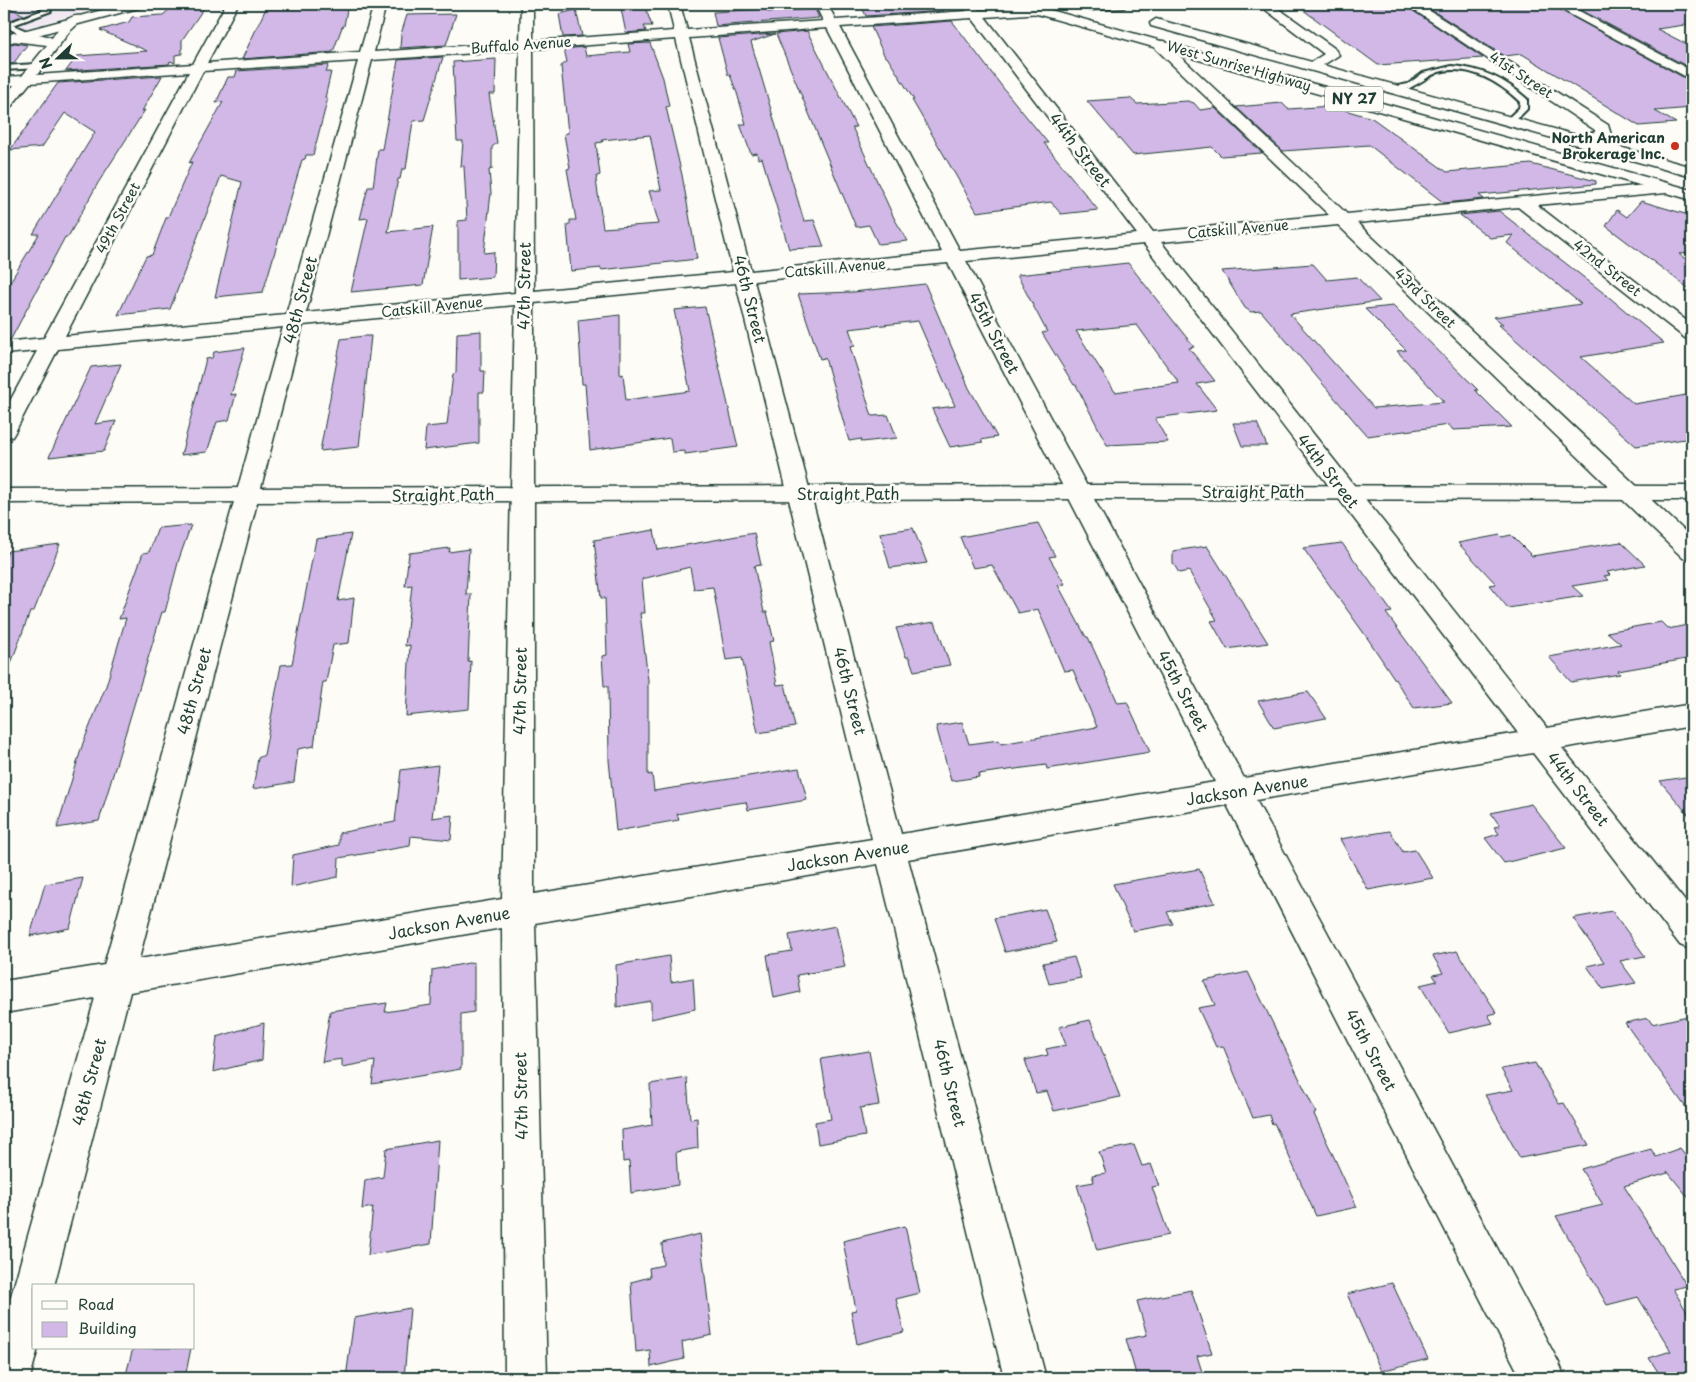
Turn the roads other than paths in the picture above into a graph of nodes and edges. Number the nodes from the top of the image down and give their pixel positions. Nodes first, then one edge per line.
1 (38, 4) edge
2 (138, 4) edge
3 (232, 4) edge
4 (380, 4) edge
5 (527, 4) edge
6 (674, 4) edge
7 (1016, 4) edge
8 (1264, 4) edge
9 (1411, 4) edge
10 (1557, 4) edge
11 (117, 5) edge
12 (1086, 5) edge
13 (972, 9) edge
14 (1037, 10) junction
15 (1126, 10) edge
16 (827, 14) edge
17 (77, 19) junction
18 (1148, 21) dead end
19 (682, 34) junction
20 (14, 37) edge
21 (1224, 42) junction
22 (56, 44) junction
23 (1159, 44) junction
24 (527, 45) junction
25 (366, 56) junction
26 (36, 66) junction
27 (1312, 66) junction
28 (4, 68) edge
29 (198, 68) junction
30 (1692, 76) edge
31 (25, 79) junction
32 (4, 81) edge
33 (1387, 88) junction
34 (4, 106) edge
35 (1436, 122) junction
36 (1508, 122) junction
37 (1578, 140) junction
38 (1692, 172) edge
39 (1692, 184) edge
40 (1666, 188) junction
41 (1692, 195) edge
42 (1522, 202) junction
43 (1343, 219) junction
44 (1147, 238) junction
45 (954, 257) junction
46 (744, 277) junction
47 (524, 298) junction
48 (295, 320) junction
49 (1692, 334) edge
50 (52, 344) junction
51 (4, 348) edge
52 (4, 432) edge
53 (1078, 492) junction
54 (1345, 492) junction
55 (1692, 493) edge
56 (522, 494) junction
57 (800, 494) junction
58 (1631, 494) junction
59 (4, 496) edge
60 (247, 498) junction
61 (1692, 552) edge
62 (1692, 715) edge
63 (1540, 740) junction
64 (1235, 792) junction
65 (890, 849) junction
66 (518, 911) junction
67 (1692, 935) edge
68 (117, 978) junction
69 (4, 997) edge
70 (34, 1284) edge
71 (32, 1293) edge
72 (9, 1378) edge
73 (526, 1378) edge
74 (1025, 1378) edge
75 (1544, 1378) edge

1 - 20 lane
2 - 11 main road
3 - 29 main road, 49th Street
4 - 25 main road, 48th Street
5 - 24 main road, 47th Street
6 - 19 main road, 46th Street
7 - 14 main road, West Sunrise Highway / NY 27
8 - 27 main road
9 - 37 main road, 41st Street
10 - 30 main road
11 - 17 main road
12 - 15 main road
13 - 14 main road, Buffalo Avenue
13 - 16 main road, Buffalo Avenue
13 - 44 main road, 44th Street
14 - 21 main road, Buffalo Avenue
14 - 23 main road, West Sunrise Highway / NY 27
16 - 19 main road, Buffalo Avenue
16 - 45 main road, 45th Street
17 - 20 main road
17 - 22 main road
18 - 21 main road, West Sunrise Highway / NY 27
19 - 24 main road, Buffalo Avenue
19 - 46 main road, 46th Street
20 - 22 main road
21 - 27 main road, West Sunrise Highway / NY 27
22 - 26 main road
23 - 35 main road, West Sunrise Highway / NY 27
23 - 43 main road, 43rd Street
24 - 25 main road, Buffalo Avenue
24 - 47 main road, 47th Street
25 - 29 main road, Buffalo Avenue
25 - 48 main road, 48th Street
26 - 28 lane
26 - 31 main road
27 - 33 main road, West Sunrise Highway / NY 27
29 - 31 main road, Buffalo Avenue
29 - 50 main road, 49th Street
31 - 32 main road, Buffalo Avenue
31 - 34 main road
33 - 36 main road, West Sunrise Highway / NY 27
33 - 36 lane
35 - 39 main road
35 - 40 main road, West Sunrise Highway / NY 27
36 - 37 main road, West Sunrise Highway / NY 27
37 - 38 main road, West Sunrise Highway / NY 27
40 - 41 main road, West Sunrise Highway / NY 27
40 - 42 main road, Catskill Avenue
42 - 43 main road, Catskill Avenue
42 - 49 main road, 42nd Street
43 - 44 main road, Catskill Avenue
43 - 58 main road, 43rd Street
44 - 45 main road, Catskill Avenue
44 - 54 main road, 44th Street
45 - 46 main road, Catskill Avenue
45 - 53 main road, 45th Street
46 - 47 main road, Catskill Avenue
46 - 57 main road, 46th Street
47 - 48 main road, Catskill Avenue
47 - 56 main road, 47th Street
48 - 50 main road, Catskill Avenue
48 - 60 main road, 48th Street
50 - 51 main road, Catskill Avenue
50 - 52 main road, 49th Street
53 - 54 main road, Straight Path
53 - 57 main road, Straight Path
53 - 64 main road, 45th Street
54 - 58 main road, Straight Path
54 - 63 main road, 44th Street
55 - 58 main road, Straight Path
56 - 57 main road, Straight Path
56 - 60 main road, Straight Path
56 - 66 main road, 47th Street
57 - 65 main road, 46th Street
58 - 61 main road, 43rd Street
59 - 60 main road, Straight Path
60 - 68 main road, 48th Street
62 - 63 main road, Jackson Avenue
63 - 64 main road, Jackson Avenue
63 - 67 main road, 44th Street
64 - 65 main road, Jackson Avenue
64 - 75 main road, 45th Street
65 - 66 main road, Jackson Avenue
65 - 74 main road, 46th Street
66 - 68 main road, Jackson Avenue
66 - 73 main road, 47th Street
68 - 69 main road, Jackson Avenue
68 - 70 main road, 48th Street
71 - 72 main road, 48th Street

